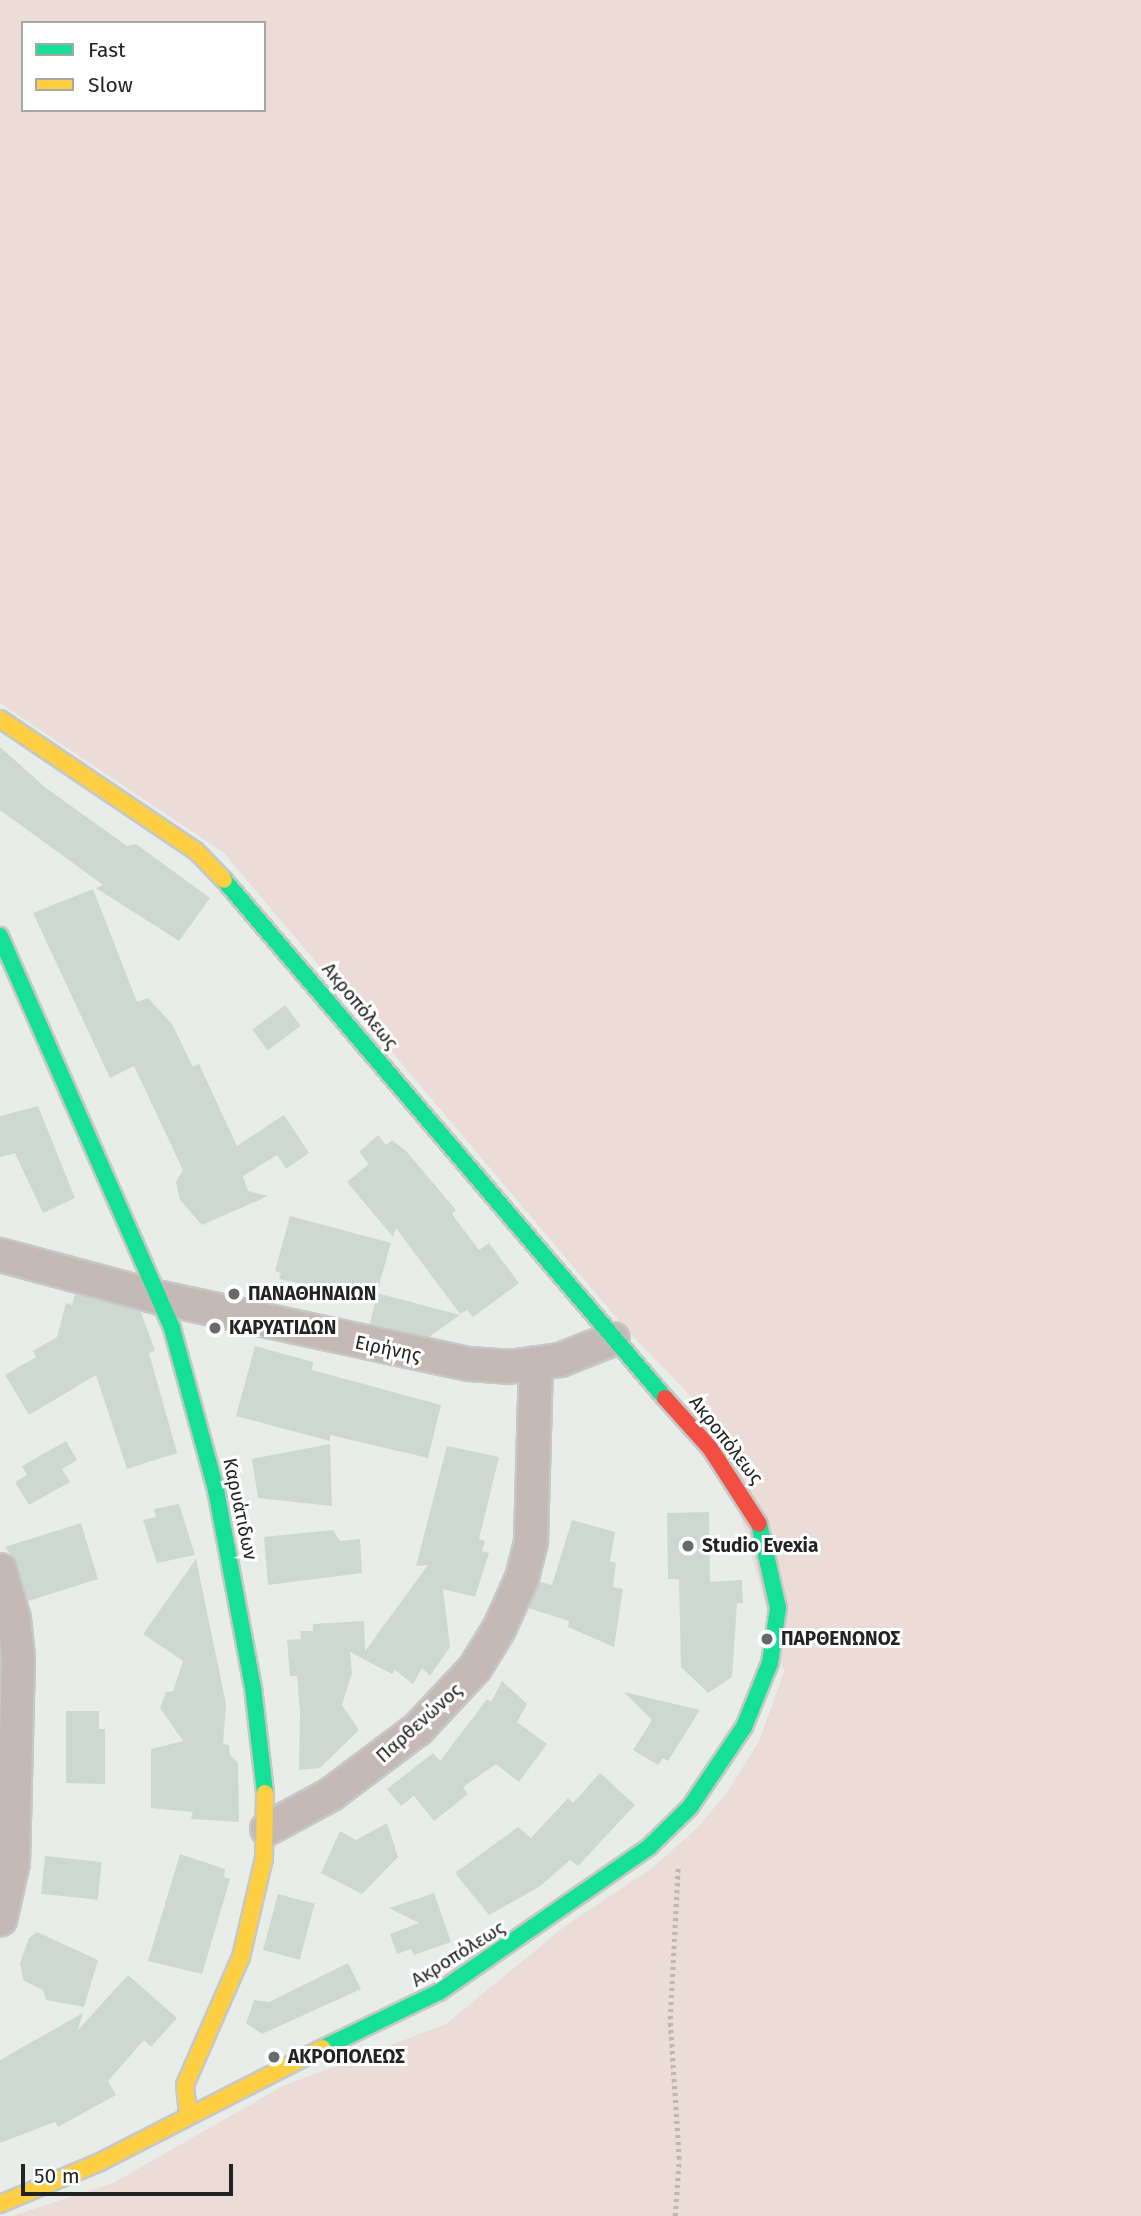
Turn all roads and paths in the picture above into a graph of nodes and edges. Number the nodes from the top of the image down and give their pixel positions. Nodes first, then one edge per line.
1 (0, 719) edge
2 (0, 936) edge
3 (0, 1255) edge
4 (160, 1298) junction
5 (612, 1339) junction
6 (536, 1363) junction
7 (0, 1570) edge
8 (673, 1827) junction
9 (267, 1829) junction
10 (0, 1920) edge
11 (188, 2114) junction
12 (0, 2204) edge
13 (675, 2216) edge

1 - 5 street, Ακροπόλεως
2 - 4 street, Καρυάτιδων
3 - 4 street, Ειρήνης
4 - 6 street, Ειρήνης
4 - 9 street, Καρυάτιδων
5 - 6 street, Ειρήνης
5 - 8 street, Ακροπόλεως
6 - 9 street, Παρθενώνος
7 - 10 street
8 - 11 street, Ακροπόλεως
8 - 13 path
9 - 11 street, Καρυάτιδων
11 - 12 street, Ακροπόλεως

